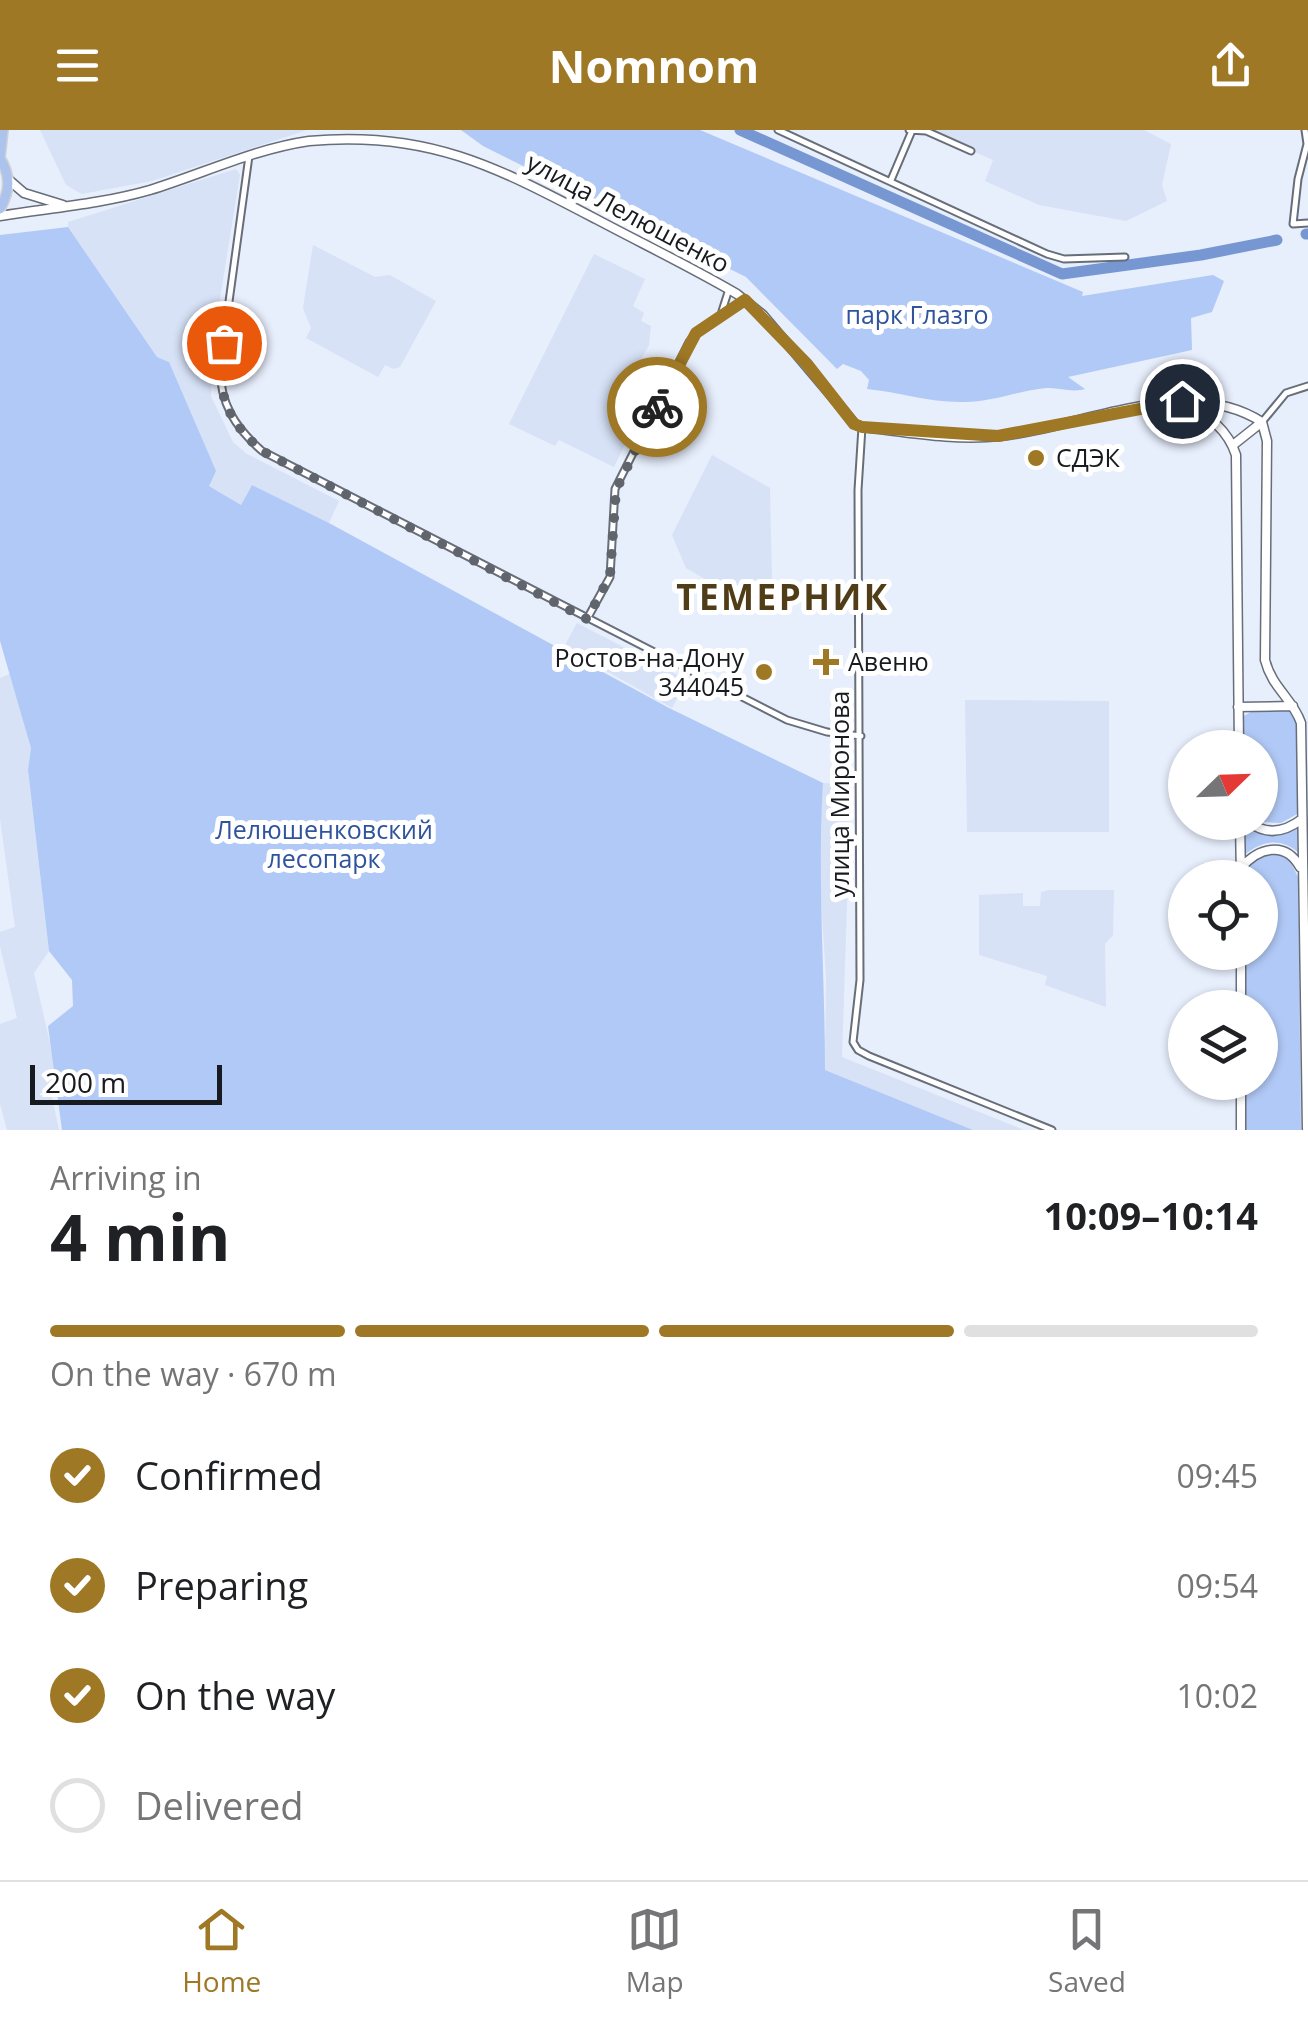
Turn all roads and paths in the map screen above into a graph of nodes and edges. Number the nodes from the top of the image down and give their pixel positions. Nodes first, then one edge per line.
1 (4, 130) edge
2 (778, 130) edge
3 (1305, 130) edge
4 (910, 131) edge
5 (971, 151) dead end
6 (249, 156) junction
7 (0, 158) edge
8 (9, 180) junction
9 (891, 180) junction
10 (1297, 192) junction
11 (1304, 200) dead end
12 (67, 206) junction
13 (0, 213) edge
14 (1308, 222) edge
15 (1125, 257) dead end
16 (729, 289) junction
17 (745, 300) junction
18 (721, 314) junction
19 (1308, 386) edge
20 (1182, 401) junction
21 (1262, 422) junction
22 (862, 427) junction
23 (1233, 444) junction
24 (587, 619) junction
25 (1292, 706) junction
26 (1238, 707) junction
27 (1239, 730) edge
28 (861, 736) junction
29 (1302, 819) junction
30 (1278, 831) edge
31 (1252, 860) edge
32 (1302, 871) junction
33 (1241, 1100) edge
34 (1052, 1130) edge
35 (1242, 1130) edge
36 (1307, 1130) edge

1 - 7 main road
2 - 9 street
3 - 10 street
4 - 5 street
4 - 9 street
6 - 12 street, улица Лелюшенко
6 - 16 street, улица Лелюшенко
6 - 24 street
7 - 8 main road
8 - 12 street
8 - 13 main road
9 - 15 street
10 - 11 street
10 - 14 street
12 - 13 street, улица Лелюшенко
16 - 17 street, улица Лелюшенко
16 - 18 street
17 - 18 street
17 - 22 street, улица Лелюшенко
18 - 24 street
19 - 21 street
20 - 21 street
20 - 22 street
20 - 23 street
21 - 23 street
21 - 25 street
22 - 28 street, улица Миронова
23 - 26 street
24 - 28 street
25 - 26 street
25 - 29 street
26 - 27 street
28 - 34 street, улица Миронова
29 - 30 street
29 - 32 street
31 - 32 street
32 - 36 street
33 - 35 street

